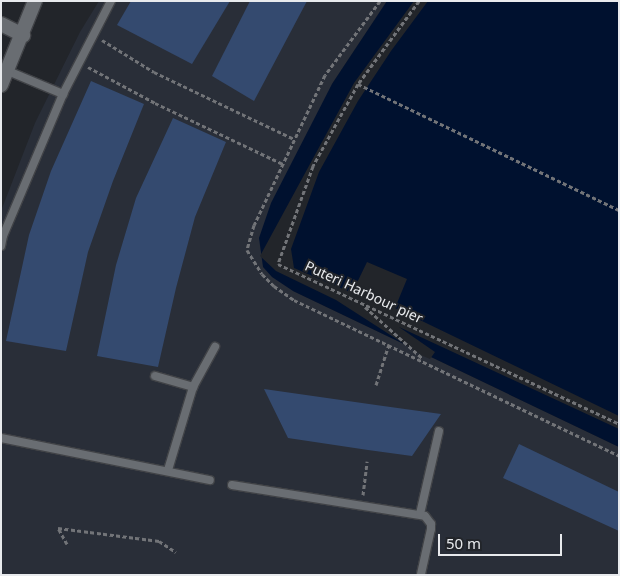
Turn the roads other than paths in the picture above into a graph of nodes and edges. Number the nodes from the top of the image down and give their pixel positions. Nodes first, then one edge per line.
1 (35, 1) edge
2 (111, 1) edge
3 (1, 24) edge
4 (23, 35) junction
5 (8, 71) junction
6 (1, 85) edge
7 (63, 94) junction
8 (2, 236) edge
9 (1, 246) edge
10 (215, 347) dead end
11 (155, 376) dead end
12 (193, 387) junction
13 (439, 431) dead end
14 (1, 438) edge
15 (13, 440) junction
16 (1, 442) edge
17 (168, 470) junction
18 (210, 480) dead end
19 (232, 485) dead end
20 (420, 514) junction
21 (421, 574) edge

1 - 4 street
2 - 7 lane
3 - 4 street
4 - 5 street
5 - 6 street
5 - 7 lane
7 - 8 lane
8 - 9 lane
10 - 12 lane
11 - 12 lane
12 - 17 lane
13 - 20 lane
14 - 15 lane
15 - 16 lane
15 - 17 lane
17 - 18 lane
19 - 20 lane
20 - 21 lane

